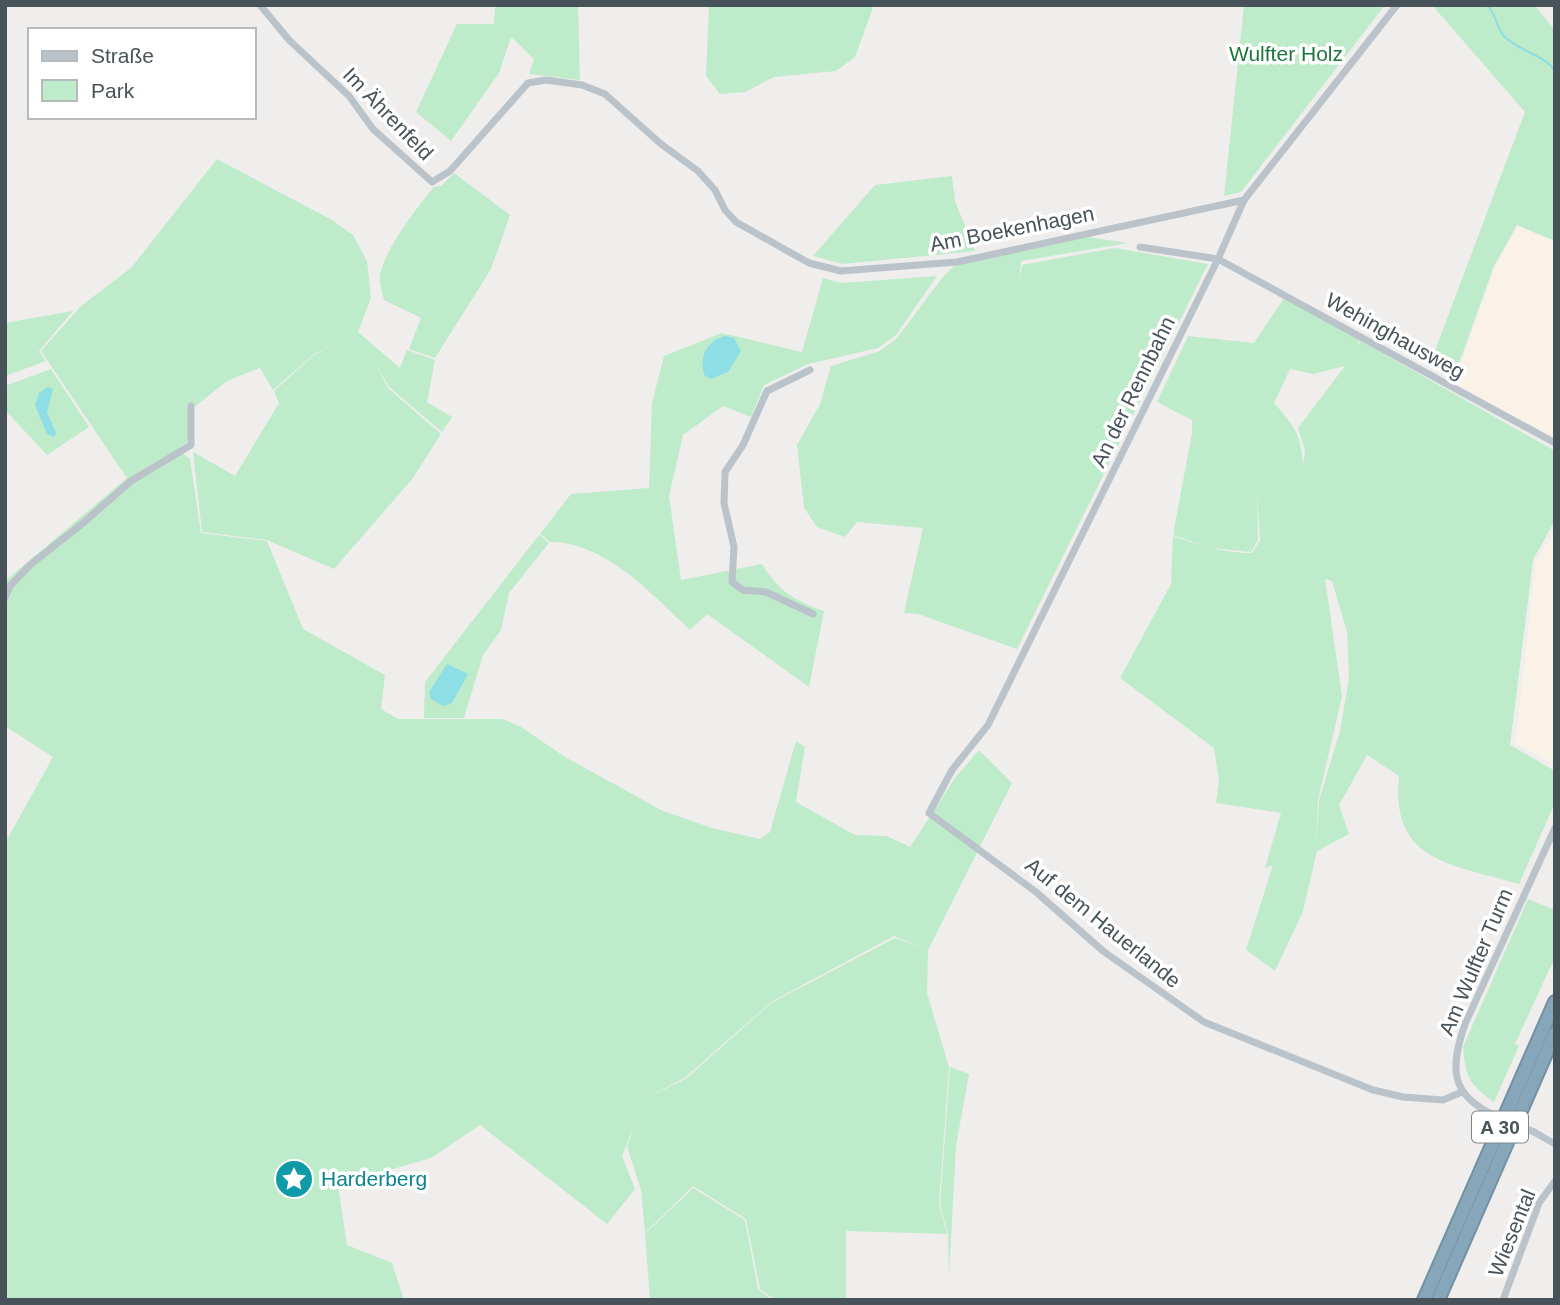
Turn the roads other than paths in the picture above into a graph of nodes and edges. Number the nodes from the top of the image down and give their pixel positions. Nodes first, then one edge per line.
1 (260, 5) edge
2 (1397, 5) edge
3 (632, 118) joint
4 (1244, 200) junction
5 (1140, 247) dead end
6 (1218, 259) junction
7 (810, 370) dead end
8 (191, 406) dead end
9 (1555, 443) edge
10 (5, 598) edge
11 (813, 614) dead end
12 (929, 813) joint
13 (1555, 828) edge
14 (1555, 1002) edge
15 (1555, 1033) edge
16 (1462, 1092) junction
17 (1555, 1144) edge
18 (1555, 1181) edge
19 (1424, 1300) edge
20 (1438, 1300) edge
21 (1503, 1300) edge

1 - 3 street, Im Ährenfeld
2 - 4 street, An der Rennbahn
3 - 4 street, Am Boekenhagen
4 - 6 street, An der Rennbahn
5 - 6 street, Wehinghausweg
6 - 9 street, Wehinghausweg
6 - 12 street, An der Rennbahn
7 - 11 street
8 - 10 street
12 - 16 street, Auf dem Hauerlande
13 - 16 street, Am Wulfter Turm
14 - 19 highway, A 30
15 - 20 highway, A 30
16 - 17 street, bridge
18 - 21 street, Wiesental

